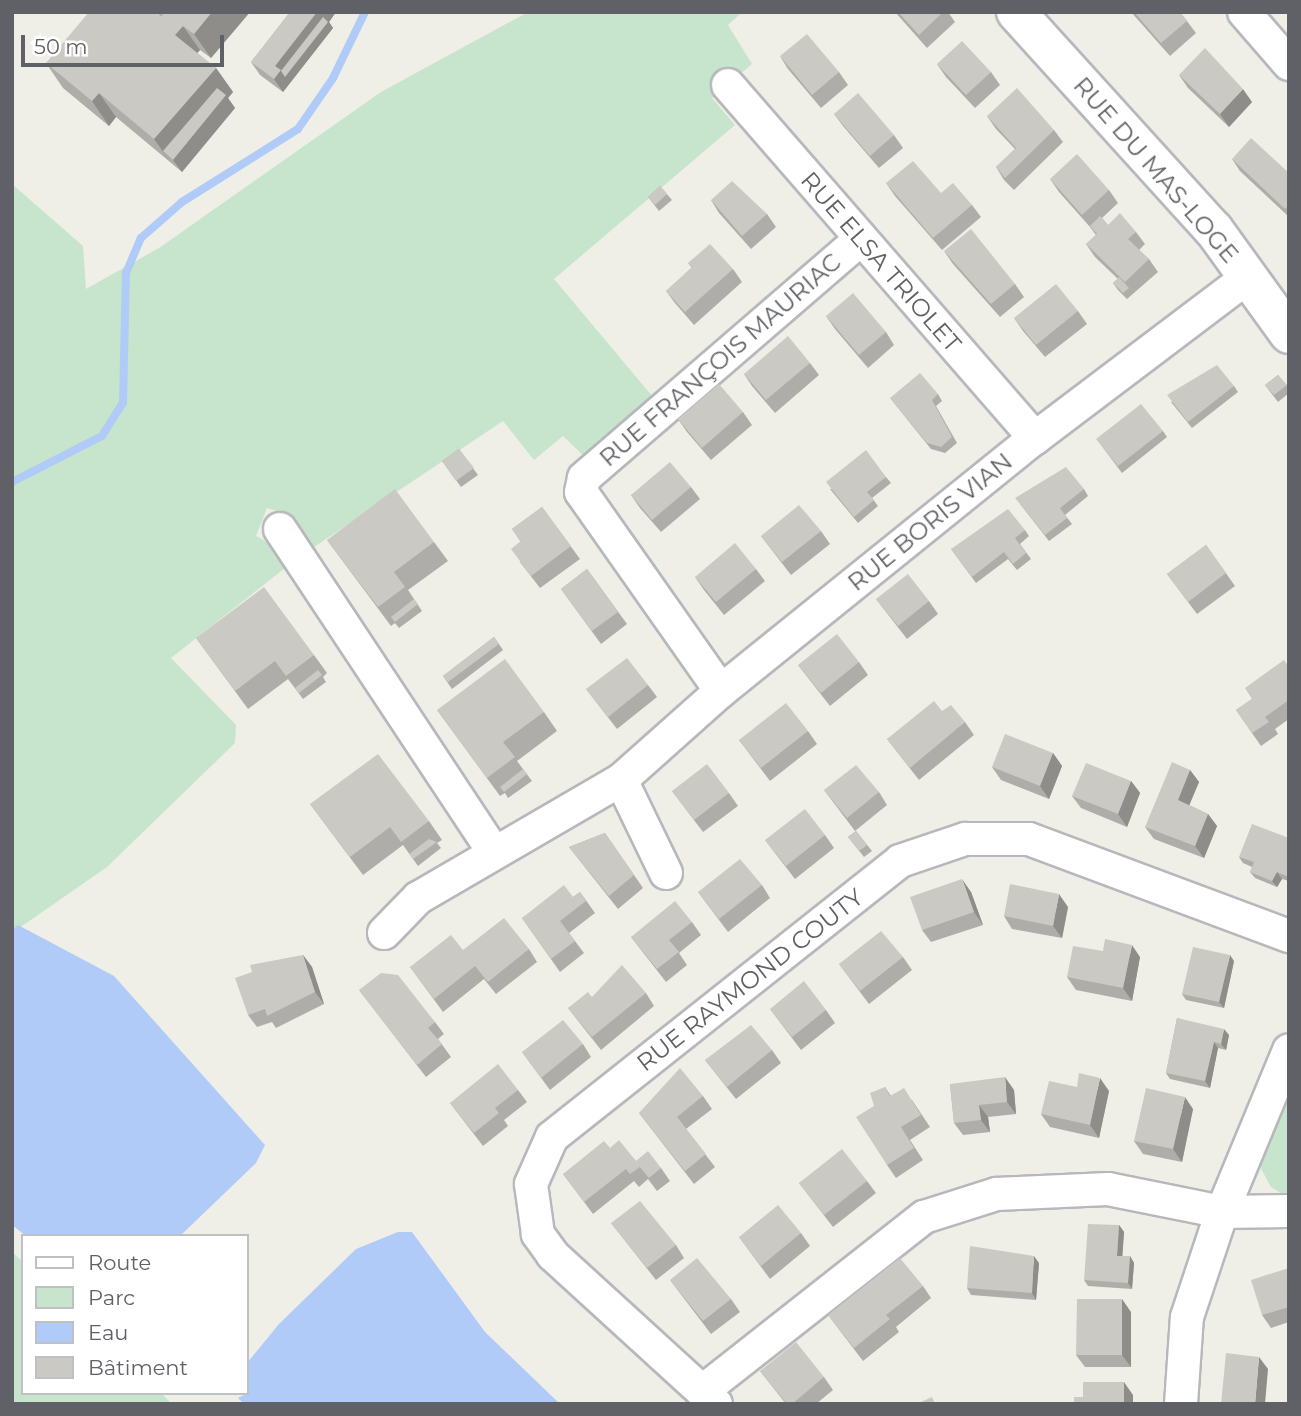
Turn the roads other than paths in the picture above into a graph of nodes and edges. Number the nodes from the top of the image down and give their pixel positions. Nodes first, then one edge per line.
1 (1016, 12) edge
2 (1244, 12) edge
3 (1289, 64) edge
4 (728, 85) dead end
5 (861, 239) junction
6 (1249, 276) junction
7 (1289, 334) edge
8 (1035, 438) junction
9 (280, 529) dead end
10 (721, 691) junction
11 (621, 780) junction
12 (494, 852) junction
13 (666, 873) dead end
14 (384, 933) dead end
15 (1289, 936) edge
16 (1289, 1050) edge
17 (1289, 1211) edge
18 (1222, 1212) junction
19 (710, 1397) edge
20 (1181, 1404) edge

1 - 6 main road, RUE DU MAS-LOGE
2 - 3 street
4 - 5 street, RUE ELSA TRIOLET
5 - 8 street, RUE ELSA TRIOLET
5 - 10 street, RUE FRANÇOIS MAURIAC
6 - 7 main road, RUE DU MAS-LOGE
6 - 8 street, RUE BORIS VIAN
8 - 10 street, RUE BORIS VIAN
9 - 12 street
10 - 11 street, RUE BORIS VIAN
11 - 12 street, RUE BORIS VIAN
11 - 13 street
12 - 14 street, RUE BORIS VIAN
15 - 19 street, RUE RAYMOND COUTY
16 - 18 street
17 - 18 street
18 - 19 street
18 - 20 street

